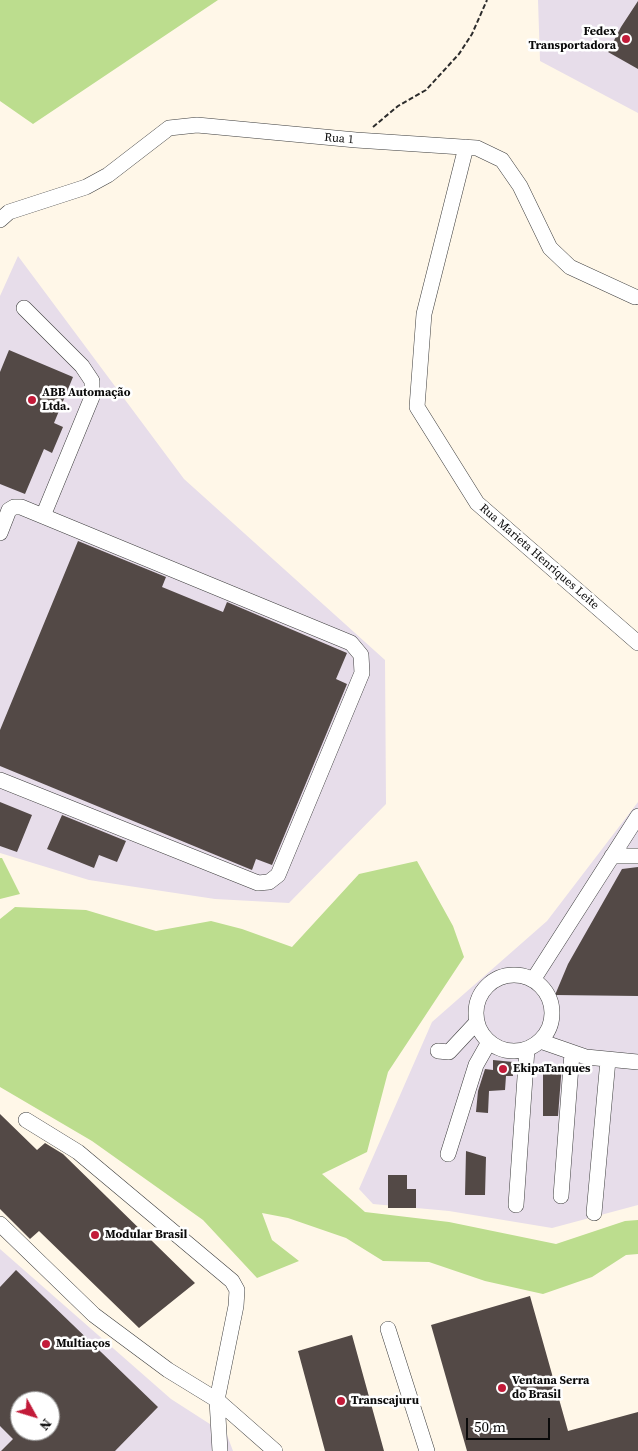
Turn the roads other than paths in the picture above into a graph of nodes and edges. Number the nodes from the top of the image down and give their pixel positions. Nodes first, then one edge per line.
1 (466, 147) junction
2 (0, 220) edge
3 (635, 297) dead end
4 (24, 308) dead end
5 (43, 516) junction
6 (0, 533) edge
7 (638, 643) edge
8 (0, 780) edge
9 (638, 816) edge
10 (612, 856) junction
11 (638, 856) edge
12 (533, 980) junction
13 (477, 1022) junction
14 (540, 1041) junction
15 (490, 1042) junction
16 (527, 1049) junction
17 (438, 1051) dead end
18 (572, 1053) junction
19 (608, 1060) junction
20 (638, 1062) edge
21 (26, 1120) dead end
22 (448, 1154) dead end
23 (561, 1196) dead end
24 (516, 1205) dead end
25 (594, 1212) dead end
26 (0, 1224) edge
27 (388, 1329) dead end
28 (217, 1400) junction
29 (220, 1451) edge
30 (275, 1451) edge
31 (426, 1451) edge

1 - 2 street, Rua 1
1 - 3 street, Rua 1
1 - 7 street, Rua Marieta Henriques Leite
4 - 5 street
5 - 6 street
5 - 8 street
9 - 10 street
10 - 11 street
10 - 12 street
12 - 13 street
12 - 14 street
13 - 15 street
13 - 17 street
14 - 16 street
14 - 18 street
15 - 16 street
15 - 22 street
16 - 24 street
18 - 19 street
18 - 23 street
19 - 20 street
19 - 25 street
21 - 28 street
26 - 28 street
27 - 31 street
28 - 29 street
28 - 30 street

